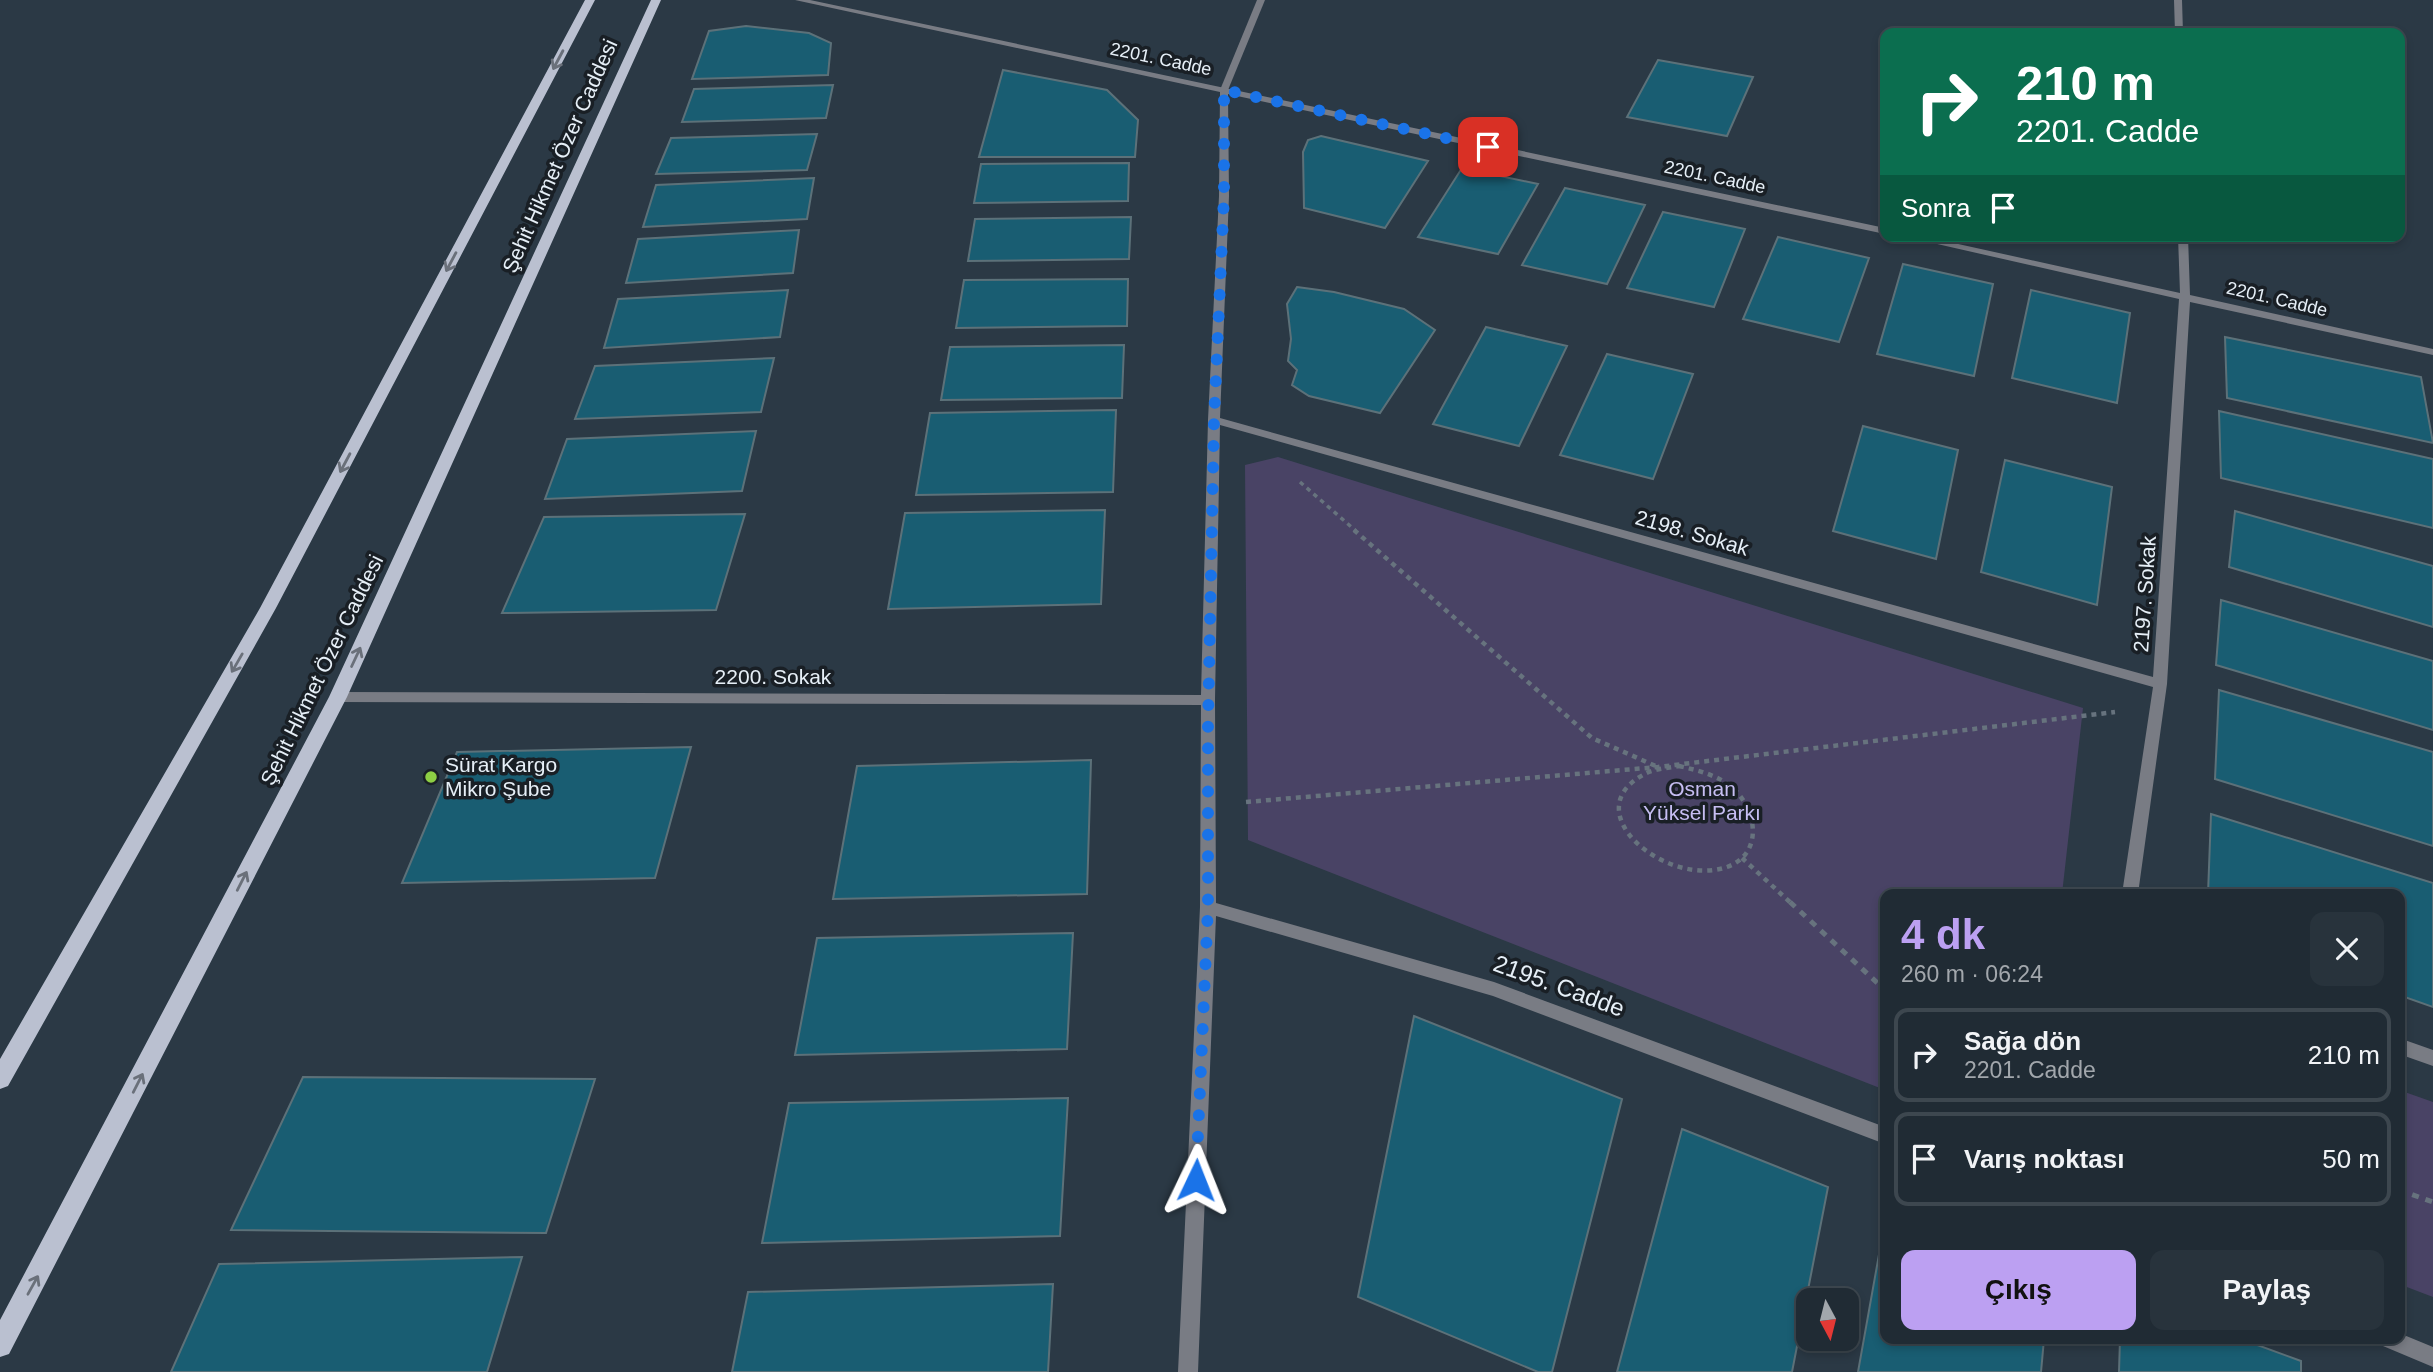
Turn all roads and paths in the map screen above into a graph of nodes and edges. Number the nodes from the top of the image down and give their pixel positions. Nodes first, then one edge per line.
1 (590, 0) edge
2 (656, 0) edge
3 (799, 0) edge
4 (1261, 0) edge
5 (2178, 0) edge
6 (2179, 28) edge
7 (1224, 90) junction
8 (1880, 231) edge
9 (1935, 242) edge
10 (2183, 242) edge
11 (2185, 295) junction
12 (2433, 352) edge
13 (1214, 420) junction
14 (1300, 481) dead end
15 (2160, 684) junction
16 (338, 697) junction
17 (1208, 700) junction
18 (2157, 706) junction
19 (1658, 767) junction
20 (1206, 805) junction
21 (1742, 858) junction
22 (2131, 889) edge
23 (1208, 907) junction
24 (1880, 985) edge
25 (2405, 1048) edge
26 (2433, 1058) edge
27 (0, 1079) edge
28 (1880, 1134) edge
29 (2405, 1192) edge
30 (2433, 1202) edge
31 (2402, 1344) edge
32 (0, 1345) edge
33 (2433, 1357) edge
34 (1188, 1372) edge

1 -> 27 main road, Şehit Hikmet Özer Caddesi
16 -> 2 main road, Şehit Hikmet Özer Caddesi
3 - 7 street, 2201. Cadde
4 - 7 street
5 - 6 street
7 - 8 street, 2201. Cadde
7 - 13 street
9 - 11 street, 2201. Cadde
10 - 11 street, 2197. Sokak
11 - 12 street, 2201. Cadde
11 - 15 street, 2197. Sokak
13 - 15 street, 2198. Sokak
13 - 17 street
14 - 19 path
15 - 18 street, 2197. Sokak
16 - 17 street, 2200. Sokak
32 -> 16 main road, Şehit Hikmet Özer Caddesi
17 - 20 street
18 - 19 path
18 - 22 street, 2197. Sokak
19 - 20 path
19 - 21 path
19 - 21 path
20 - 23 street
21 - 24 path
23 - 28 street, 2195. Cadde
23 - 34 street
25 - 26 street
29 - 30 path
31 - 33 street

